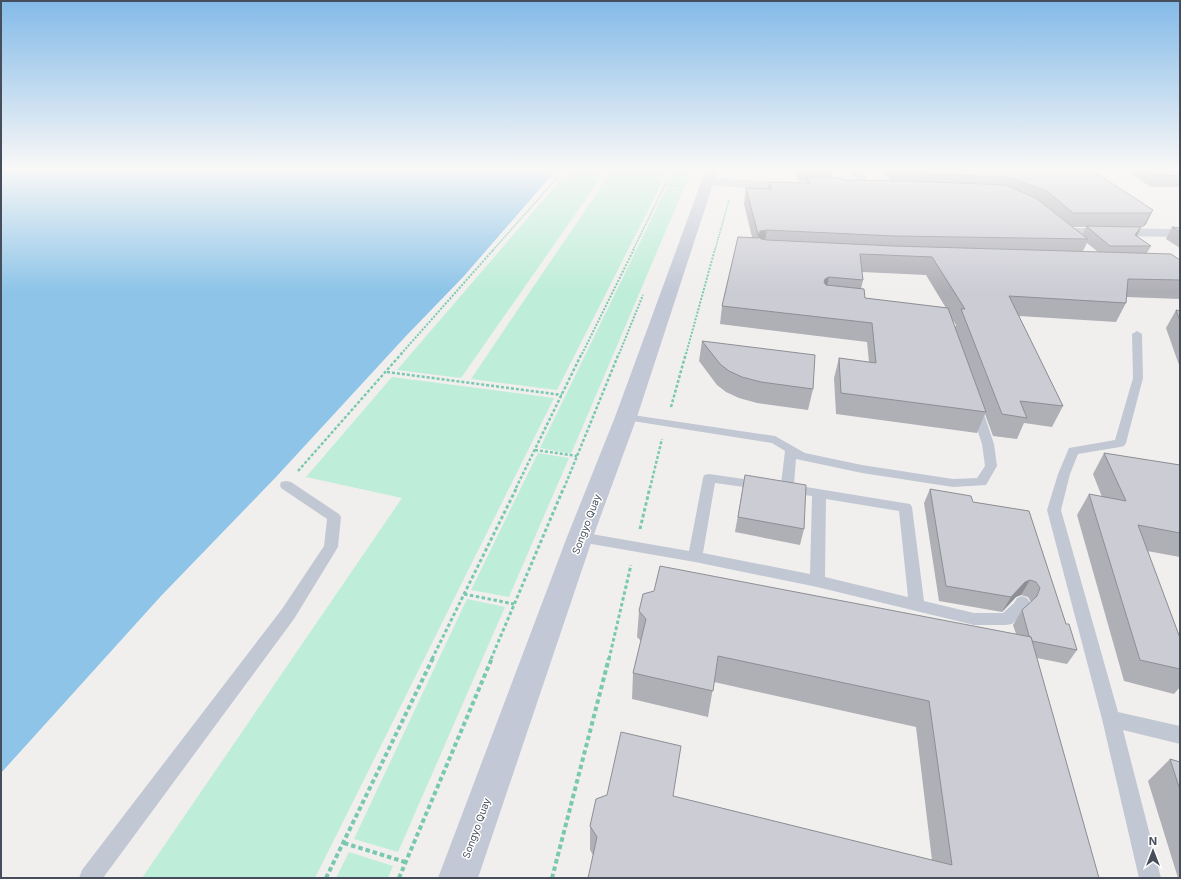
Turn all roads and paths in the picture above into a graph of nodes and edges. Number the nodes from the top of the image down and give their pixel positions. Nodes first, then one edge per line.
1 (529, 210) edge
2 (653, 210) edge
3 (690, 210) edge
4 (726, 210) edge
5 (1053, 223) edge
6 (1064, 232) junction
7 (1180, 233) edge
8 (1076, 242) edge
9 (645, 290) dead end
10 (1137, 334) dead end
11 (387, 372) junction
12 (562, 395) junction
13 (973, 399) edge
14 (626, 417) junction
15 (666, 423) junction
16 (534, 450) junction
17 (791, 450) junction
18 (577, 456) junction
19 (286, 485) joint
20 (787, 489) junction
21 (819, 493) junction
22 (580, 537) junction
23 (635, 547) junction
24 (695, 558) junction
25 (817, 581) junction
26 (464, 594) junction
27 (1022, 602) dead end
28 (514, 604) junction
29 (917, 605) junction
30 (1111, 719) junction
31 (1180, 735) edge
32 (344, 843) junction
33 (405, 862) junction
34 (90, 878) edge
35 (326, 878) edge
36 (399, 878) edge
37 (458, 878) edge
38 (552, 878) edge
39 (1150, 878) edge

1 - 11 path
2 - 12 path
3 - 14 main road, Songyo Quay
4 - 15 path
5 - 6 street
6 - 7 street
6 - 8 street
9 - 18 path
10 - 30 lane
11 - 12 path
11 - 19 path
12 - 16 path
13 - 17 lane
14 - 15 lane
14 - 22 main road, Songyo Quay
15 - 17 lane
15 - 23 path
16 - 18 path
16 - 26 path
17 - 20 lane
18 - 28 path
19 - 34 lane
20 - 21 lane
20 - 24 lane
21 - 25 lane
21 - 29 lane
22 - 23 lane
22 - 37 main road, Songyo Quay
23 - 24 lane
23 - 38 path
24 - 25 lane
25 - 29 lane
26 - 28 path
26 - 32 path
27 - 29 lane
28 - 33 path
30 - 31 lane
30 - 39 lane
32 - 33 path
32 - 35 path
33 - 36 path

